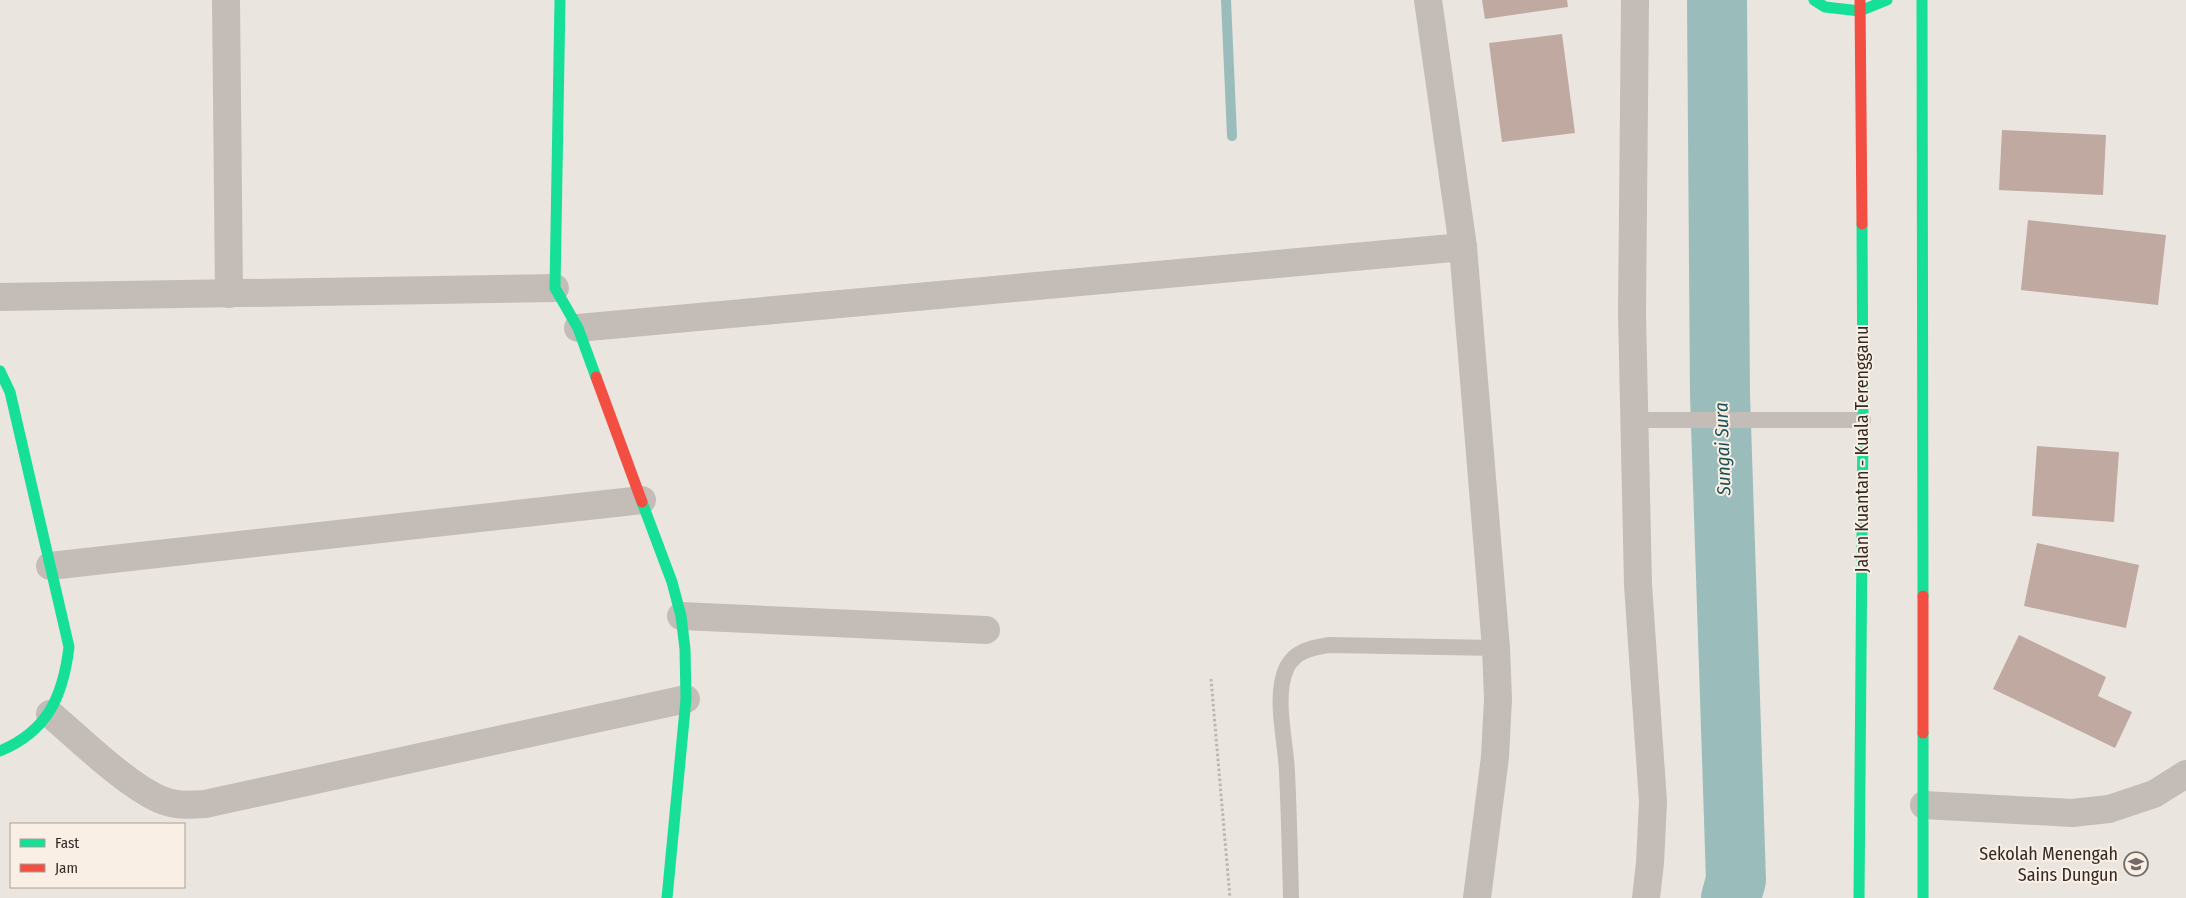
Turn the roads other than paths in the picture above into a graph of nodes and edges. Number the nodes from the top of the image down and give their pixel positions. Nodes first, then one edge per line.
1 (226, 0) edge
2 (560, 0) edge
3 (1428, 0) edge
4 (1635, 0) edge
5 (1814, 0) edge
6 (1887, 0) edge
7 (1922, 0) edge
8 (1860, 5) edge
9 (1463, 247) junction
10 (555, 288) junction
11 (229, 294) junction
12 (0, 297) edge
13 (578, 328) junction
14 (0, 371) edge
15 (1634, 420) junction
16 (1863, 420) junction
17 (642, 500) junction
18 (50, 566) junction
19 (681, 616) junction
20 (986, 630) dead end
21 (1496, 648) junction
22 (686, 700) junction
23 (50, 714) junction
24 (0, 751) edge
25 (2186, 774) edge
26 (1924, 805) junction
27 (667, 898) edge
28 (1291, 898) edge
29 (1477, 898) edge
30 (1646, 898) edge
31 (1859, 898) edge
32 (1923, 898) edge

1 - 11 street
2 - 10 main road
3 - 9 street
4 - 15 street
5 - 8 main road
6 - 8 main road
7 - 26 main road
8 - 16 main road, Jalan Kuantan - Kuala Terengganu
9 - 13 street
9 - 21 street
10 - 11 street
10 - 13 main road
11 - 12 street
13 - 17 main road
14 - 18 main road
15 - 16 lane
15 - 30 street
16 - 31 main road, Jalan Kuantan - Kuala Terengganu
17 - 18 street
17 - 19 main road
18 - 23 main road
19 - 20 street
19 - 22 main road
21 - 28 lane
21 - 29 street
22 - 23 street
22 - 27 main road
23 - 24 main road
25 - 26 street
26 - 32 main road

